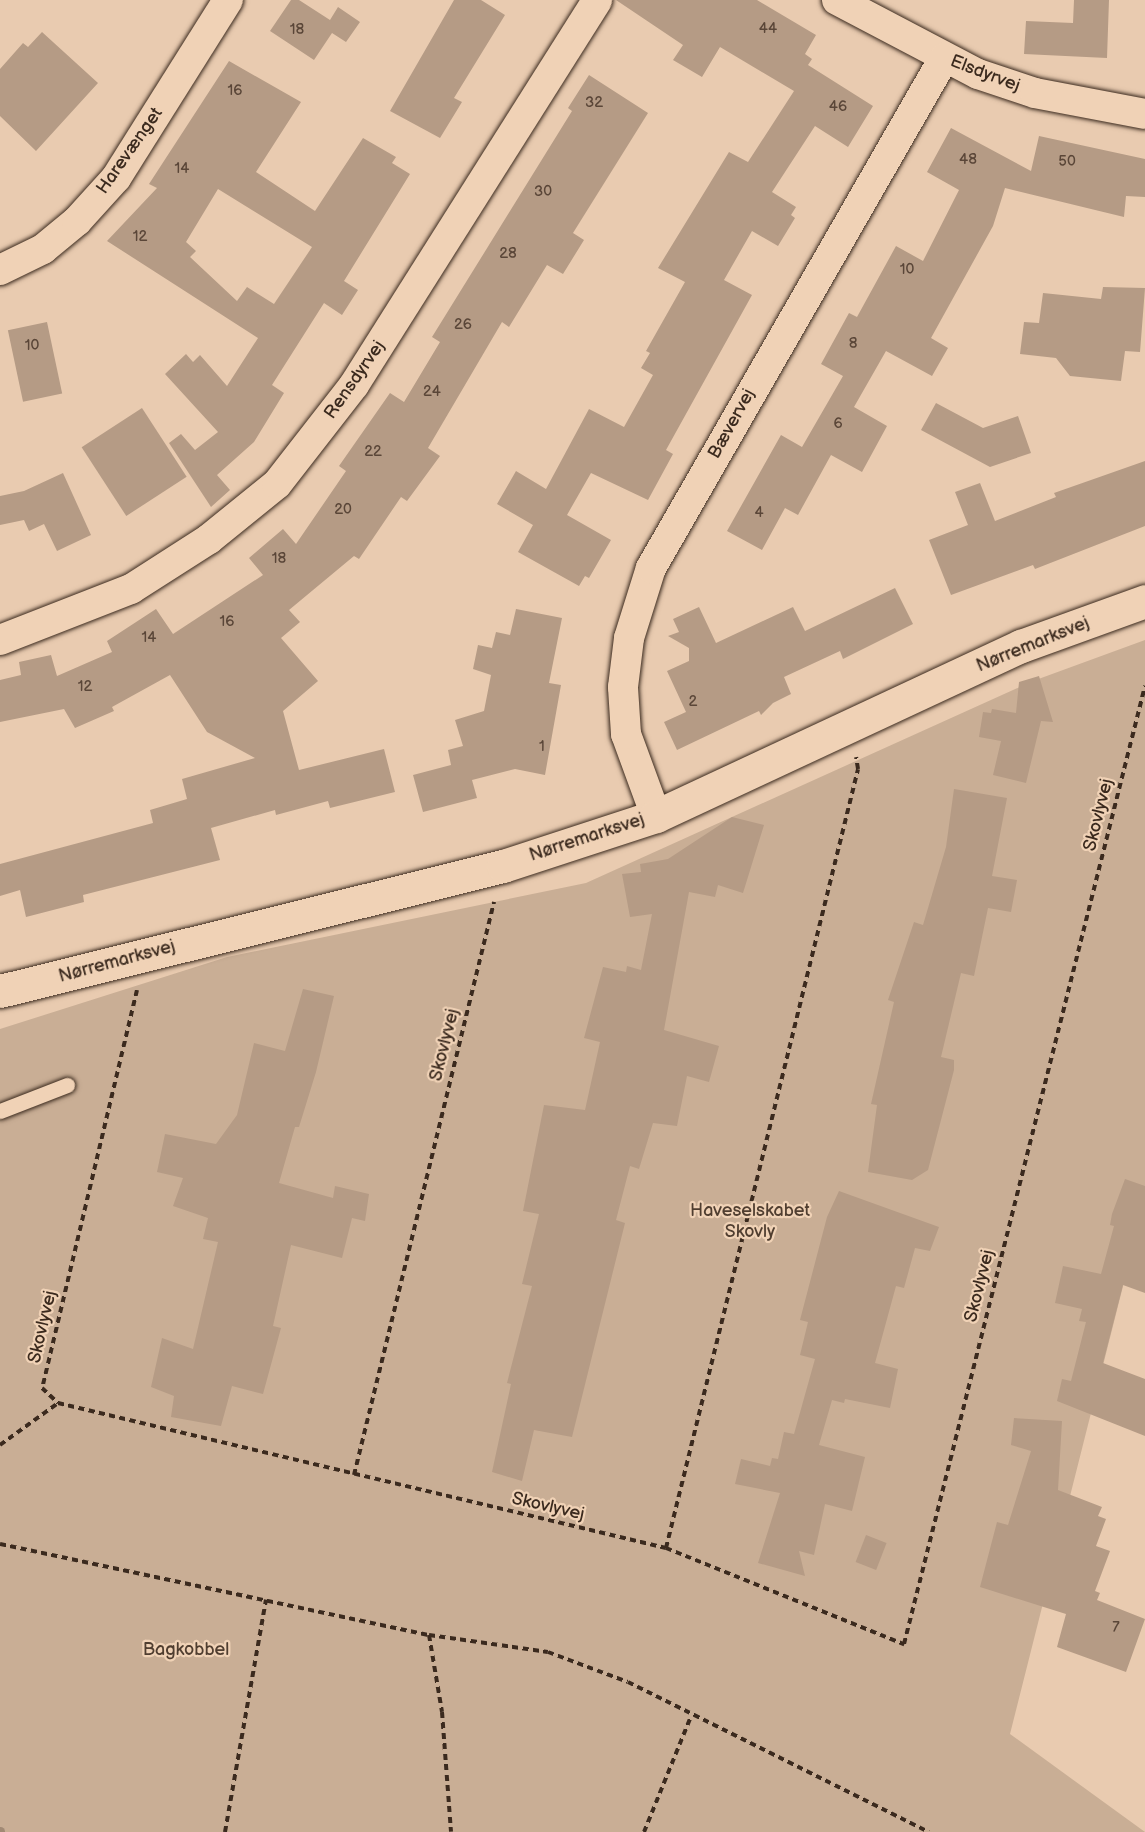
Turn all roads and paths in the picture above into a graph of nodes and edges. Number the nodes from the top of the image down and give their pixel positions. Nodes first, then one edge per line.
1 (228, 0) edge
2 (597, 0) edge
3 (837, 0) edge
4 (944, 58) junction
5 (1145, 114) edge
6 (0, 270) edge
7 (1145, 601) edge
8 (0, 640) edge
9 (1145, 686) edge
10 (852, 726) junction
11 (656, 816) junction
12 (503, 866) junction
13 (146, 955) junction
14 (0, 991) edge
15 (67, 1085) dead end
16 (0, 1111) edge
17 (58, 1403) junction
18 (0, 1445) edge
19 (354, 1475) junction
20 (0, 1544) edge
21 (666, 1548) junction
22 (266, 1600) junction
23 (429, 1635) junction
24 (691, 1716) junction
25 (225, 1832) edge
26 (451, 1832) edge
27 (644, 1832) edge
28 (929, 1832) edge

1 - 6 street, Harevænget
2 - 8 street, Rensdyrvej
3 - 4 street, Elsdyrvej
4 - 5 street, Elsdyrvej
4 - 11 street, Bævervej
7 - 10 street, Nørremarksvej
9 - 21 path, Skovlyvej
10 - 11 street, Nørremarksvej
10 - 21 path
11 - 12 street, Nørremarksvej
12 - 13 street, Nørremarksvej
12 - 19 path, Skovlyvej
13 - 14 street, Nørremarksvej
13 - 17 path, Skovlyvej
15 - 16 lane
17 - 18 path
17 - 19 path, Skovlyvej
19 - 21 path, Skovlyvej
20 - 22 path
22 - 23 path
22 - 25 path
23 - 24 path
23 - 26 path
24 - 27 path
24 - 28 path

